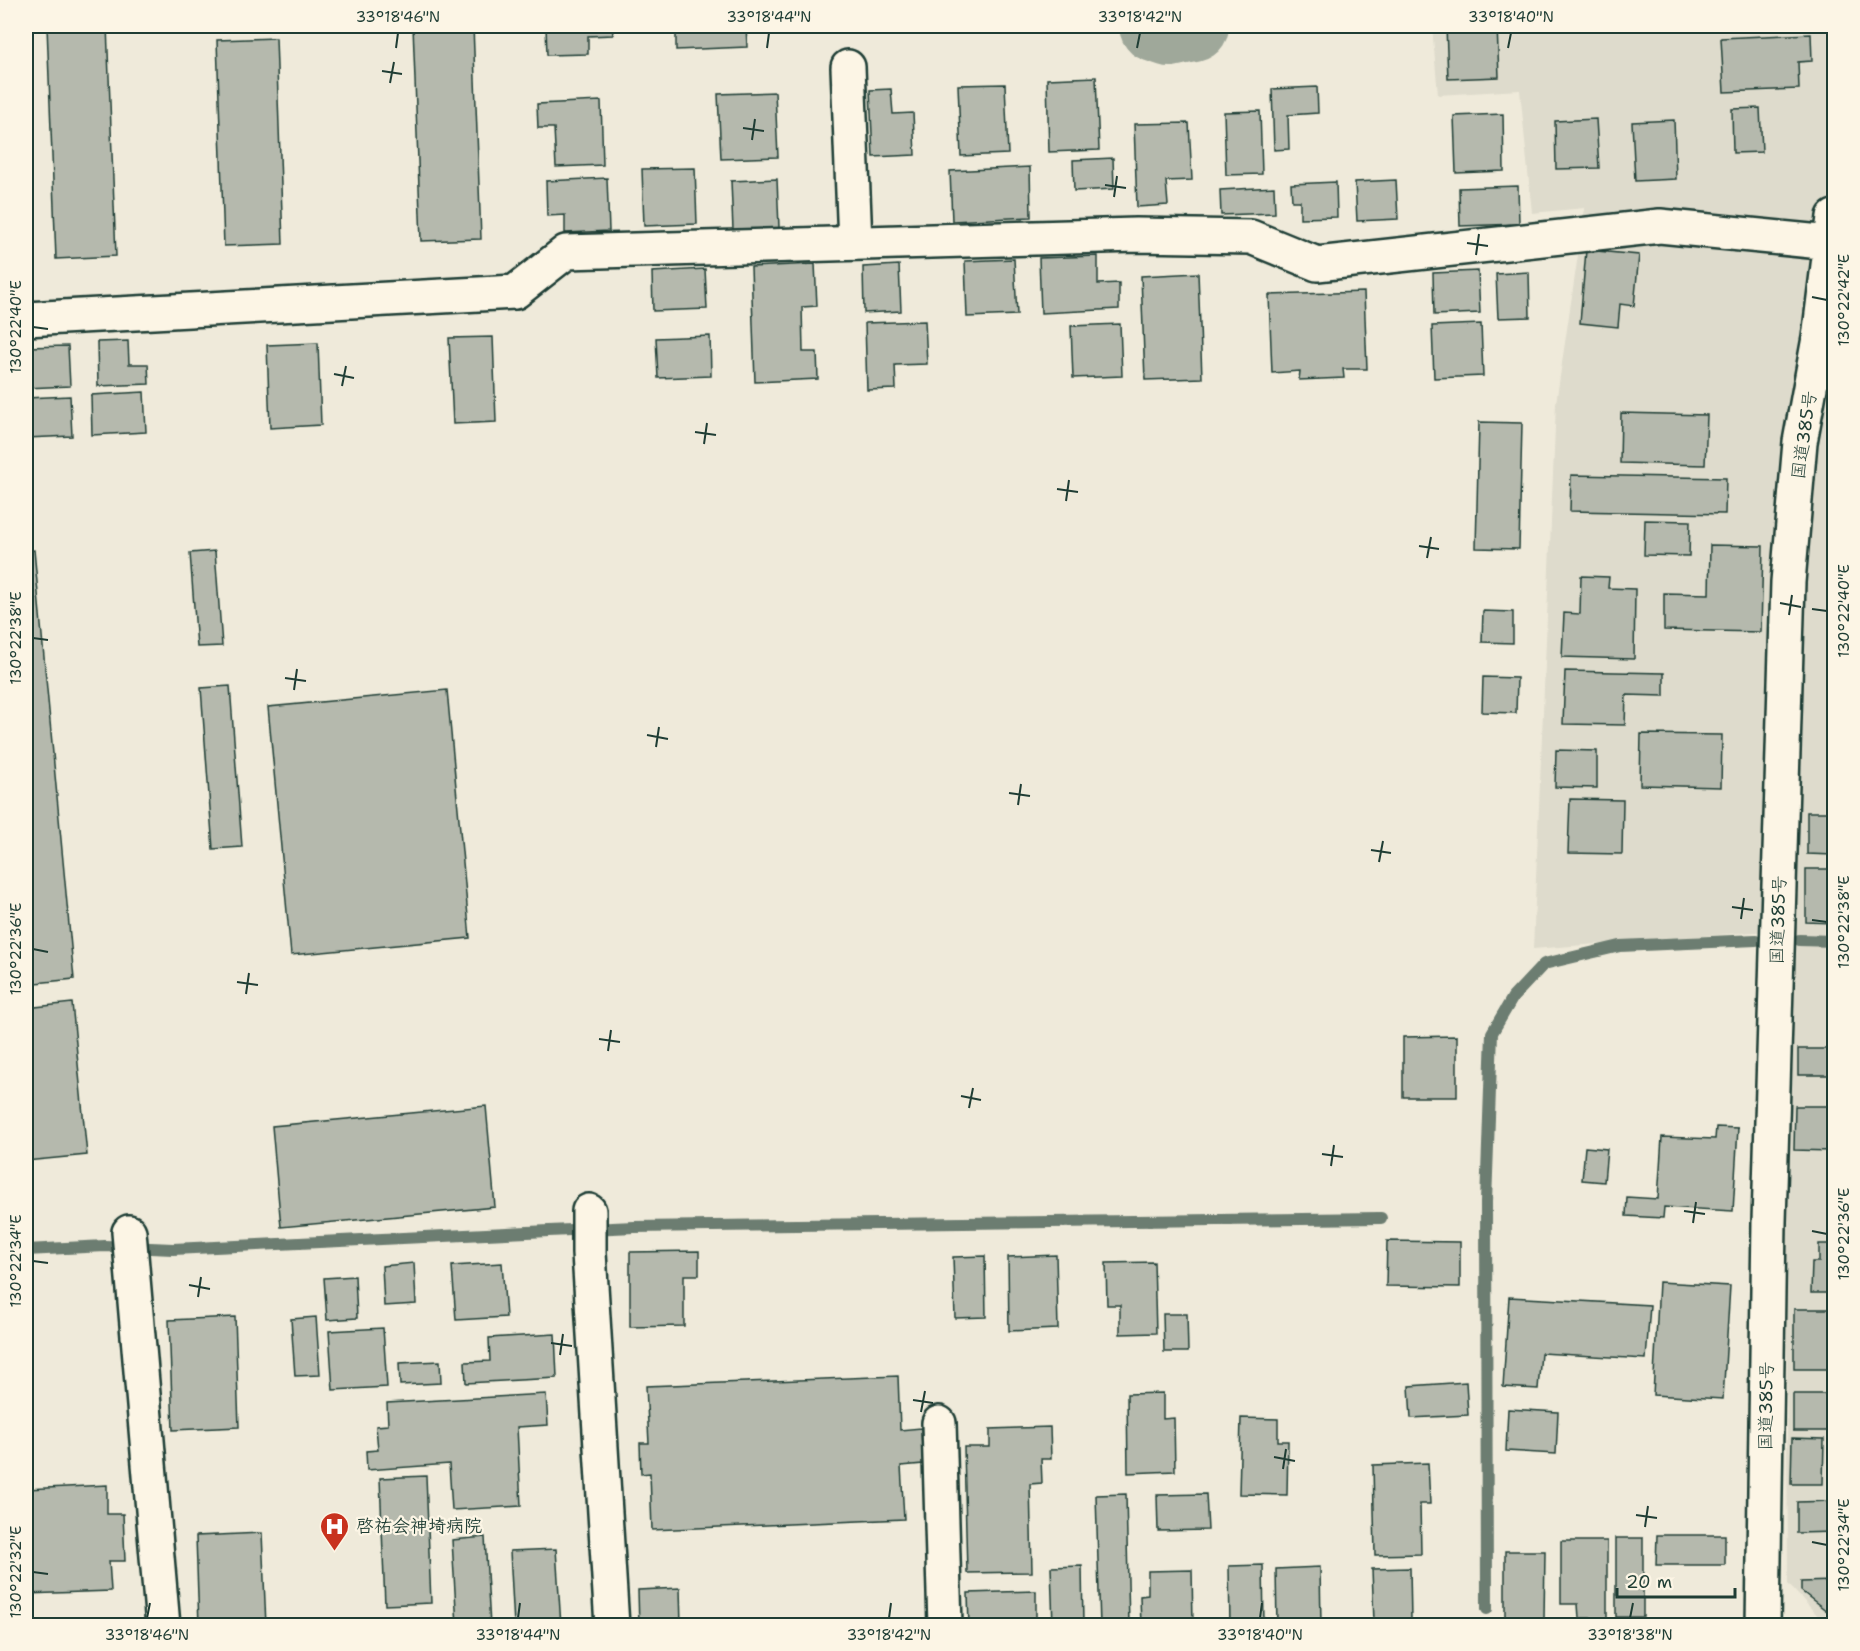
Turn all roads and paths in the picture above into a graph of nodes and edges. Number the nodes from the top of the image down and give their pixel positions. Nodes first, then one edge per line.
1 (848, 67) dead end
2 (1833, 230) edge
3 (855, 243) junction
4 (26, 319) edge
5 (1827, 339) edge
6 (589, 1211) dead end
7 (129, 1232) dead end
8 (939, 1423) dead end
9 (163, 1626) edge
10 (612, 1626) edge
11 (945, 1626) edge
12 (1763, 1626) edge

1 - 3 main road
2 - 3 main road
2 - 5 main road, 国道385号
3 - 4 main road
5 - 12 main road, 国道385号
6 - 10 main road
7 - 9 main road
8 - 11 main road

